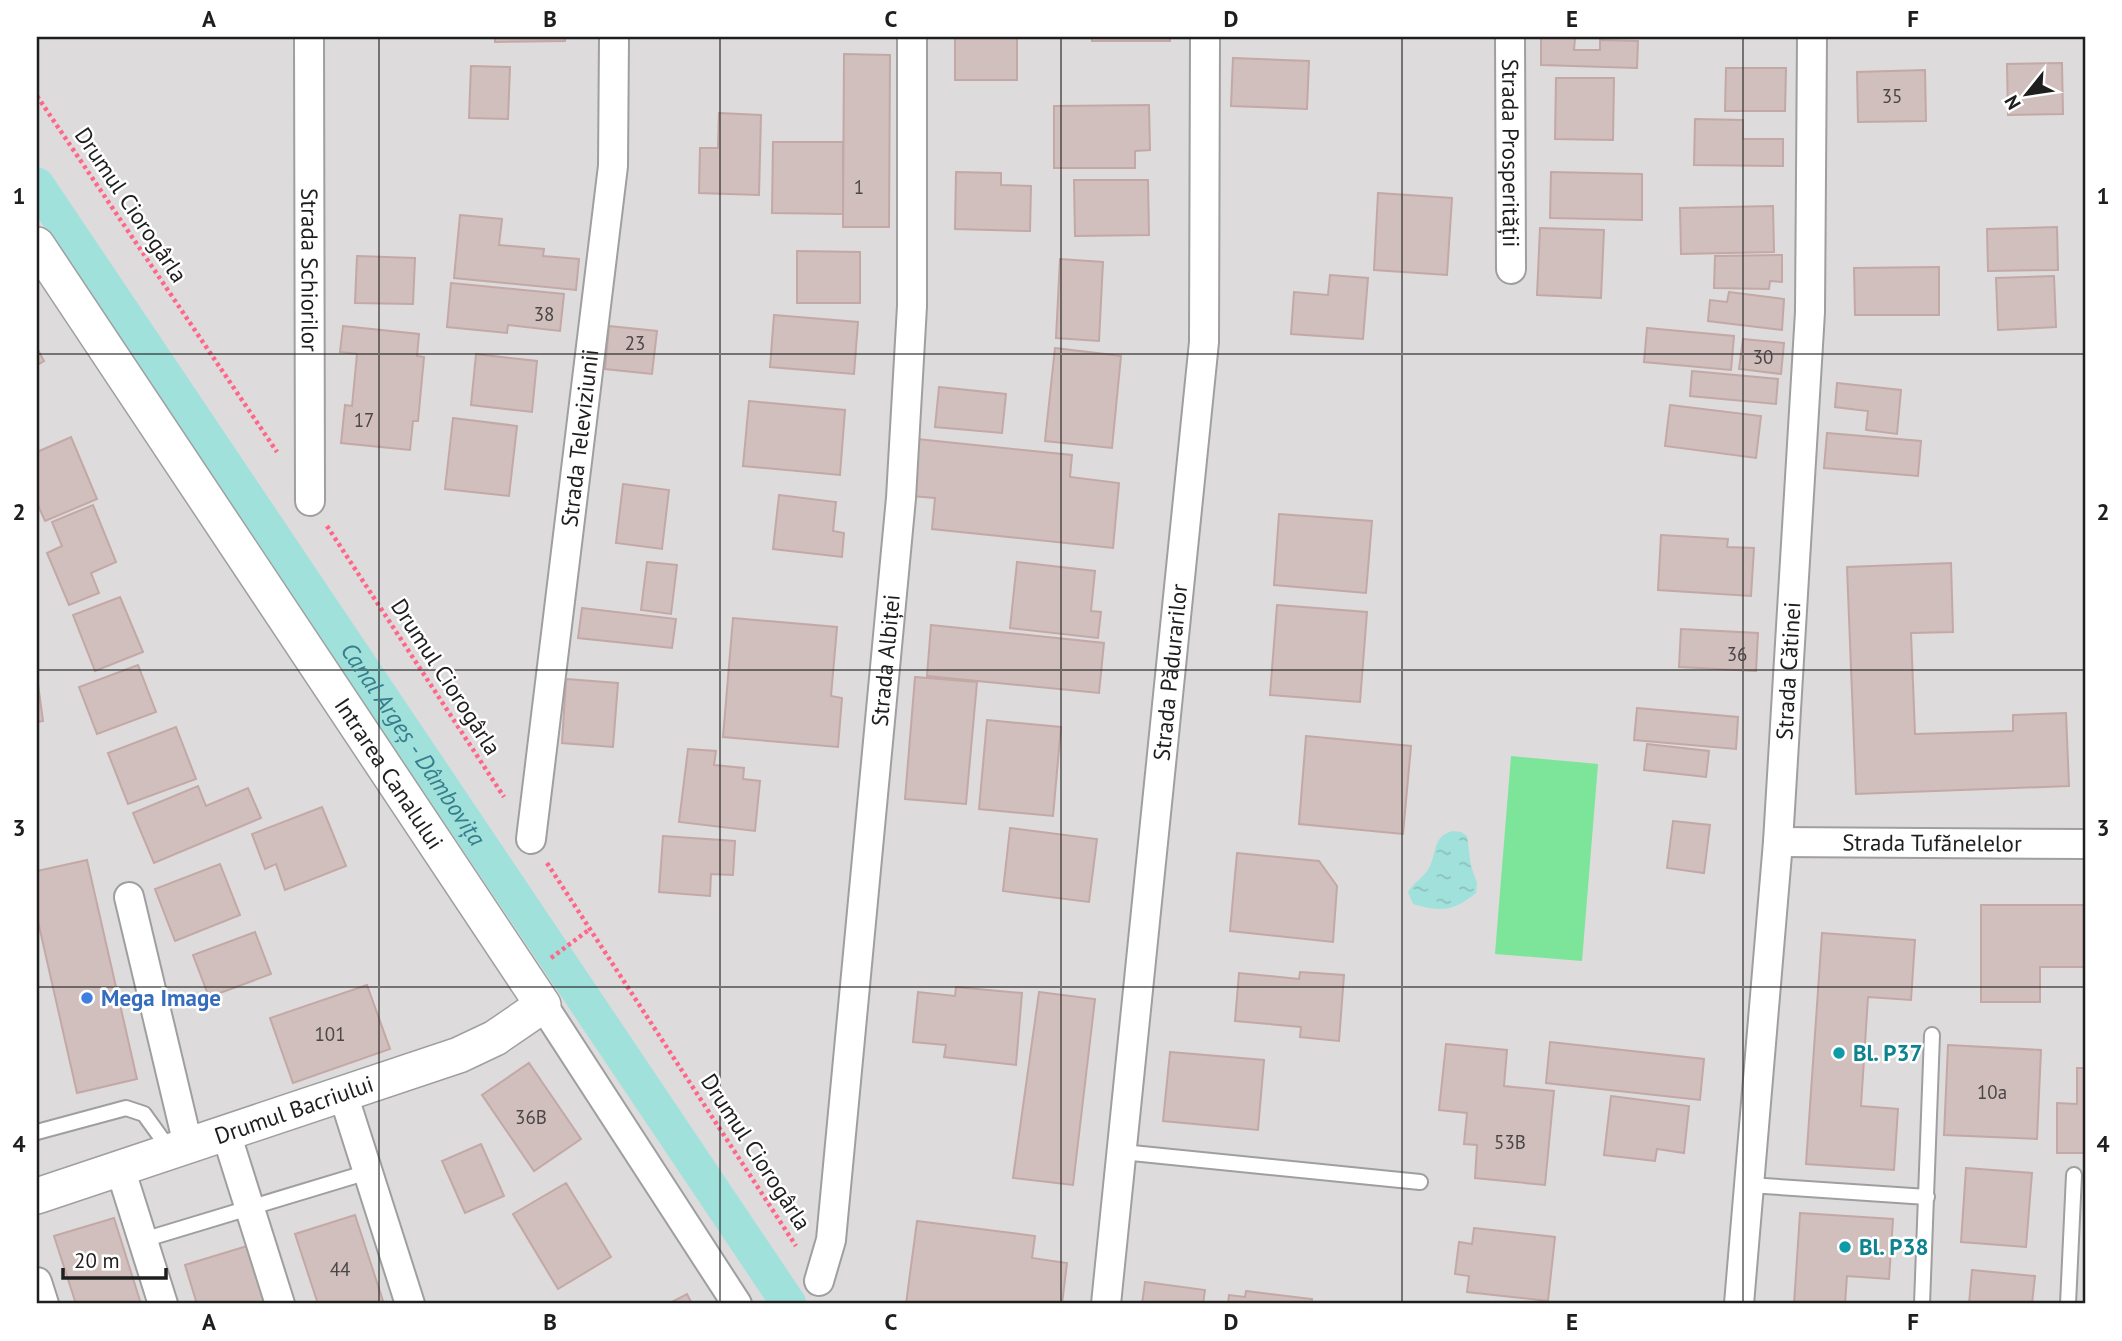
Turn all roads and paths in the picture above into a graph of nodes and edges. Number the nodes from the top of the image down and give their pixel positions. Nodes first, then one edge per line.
1 (309, 37) edge
2 (614, 37) edge
3 (912, 37) edge
4 (1205, 37) edge
5 (1510, 37) edge
6 (1812, 37) edge
7 (37, 96) edge
8 (37, 245) edge
9 (1511, 269) dead end
10 (279, 455) dead end
11 (310, 501) joint
12 (531, 839) junction
13 (1779, 842) junction
14 (2085, 844) edge
15 (129, 897) dead end
16 (590, 929) junction
17 (524, 977) junction
18 (543, 1005) junction
19 (1932, 1035) dead end
20 (343, 1094) junction
21 (37, 1132) edge
22 (226, 1133) junction
23 (180, 1148) junction
24 (1122, 1153) junction
25 (120, 1168) junction
26 (368, 1172) junction
27 (2074, 1175) dead end
28 (1420, 1182) dead end
29 (1749, 1185) junction
30 (37, 1196) edge
31 (1927, 1197) junction
32 (249, 1207) junction
33 (143, 1240) junction
34 (819, 1281) joint
35 (37, 1282) edge
36 (44, 1304) edge
37 (163, 1304) edge
38 (280, 1304) edge
39 (411, 1304) edge
40 (737, 1304) edge
41 (1106, 1304) edge
42 (1739, 1304) edge
43 (1922, 1304) edge
44 (2068, 1304) edge

1 - 11 street, Strada Schiorilor
2 - 12 street, Strada Televiziunii
3 - 34 street, Strada Albiței
4 - 24 street, Strada Pădurarilor
5 - 9 street, Strada Prosperității
6 - 13 street, Strada Cătinei
7 - 10 path, Drumul Ciorogârla
8 - 17 street, Intrarea Canalului
11 - 12 path, Drumul Ciorogârla
12 - 16 path, Drumul Ciorogârla
13 - 14 street, Strada Tufănelelor
13 - 29 street, Strada Cătinei
15 - 23 street
16 - 17 path
16 - 34 path, Drumul Ciorogârla
17 - 18 street, Intrarea Canalului
18 - 20 street, Drumul Bacriului
18 - 40 street, Intrarea Canalului
19 - 31 lane
20 - 22 street, Drumul Bacriului
20 - 26 street
21 - 23 lane
22 - 23 street, Drumul Bacriului
22 - 32 street
23 - 25 street, Drumul Bacriului
24 - 28 lane
24 - 41 street, Strada Pădurarilor
25 - 30 street, Drumul Bacriului
25 - 33 street
26 - 32 lane
26 - 39 street
27 - 44 lane
29 - 31 lane
29 - 42 street, Strada Cătinei
31 - 43 lane
32 - 33 lane
32 - 38 street
33 - 37 street
35 - 36 street

